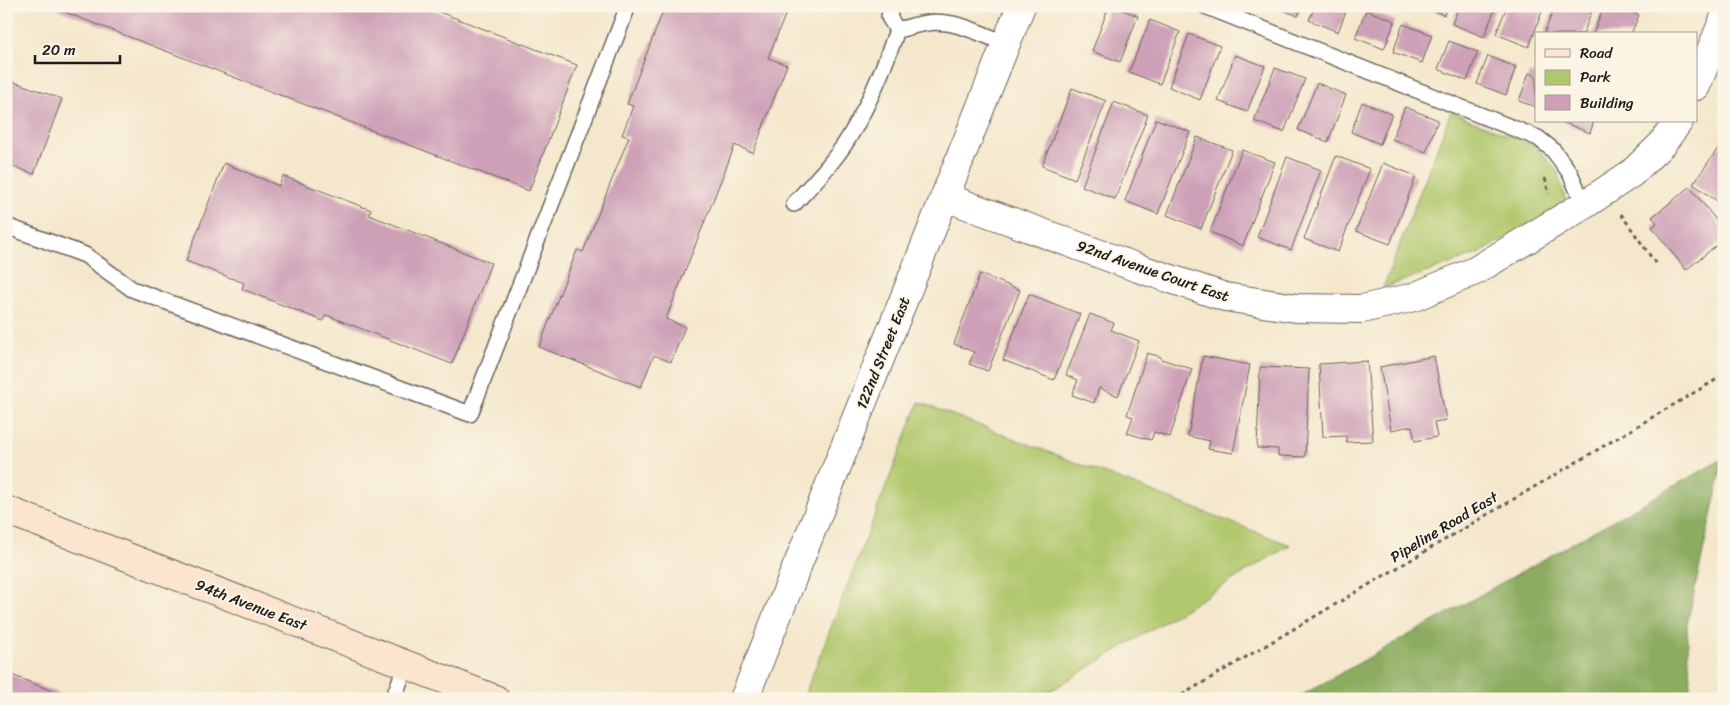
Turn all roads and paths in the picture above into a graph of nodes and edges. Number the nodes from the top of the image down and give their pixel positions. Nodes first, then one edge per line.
1 (628, 6) edge
2 (891, 6) edge
3 (1021, 6) edge
4 (1205, 6) edge
5 (1724, 19) edge
6 (897, 30) junction
7 (1006, 43) junction
8 (1698, 81) edge
9 (1678, 122) edge
10 (1543, 172) dead end
11 (945, 197) junction
12 (1551, 200) dead end
13 (794, 204) dead end
14 (1584, 205) junction
15 (1618, 210) dead end
16 (6, 226) edge
17 (1656, 264) dead end
18 (1724, 375) edge
19 (6, 510) edge
20 (406, 665) junction
21 (393, 699) edge
22 (495, 699) edge
23 (744, 699) edge
24 (1175, 699) edge

1 - 16 lane
2 - 6 lane
3 - 7 street, 122nd Street East
4 - 14 lane
5 - 8 street
6 - 7 lane
6 - 13 lane
7 - 11 street, 122nd Street East
9 - 14 street, 92nd Avenue Court East
10 - 12 path
11 - 14 street, 92nd Avenue Court East
11 - 23 street, 122nd Street East
15 - 17 path
18 - 24 path, Pipeline Road East
19 - 20 main road, 94th Avenue East
20 - 21 lane
20 - 22 main road, 94th Avenue East

